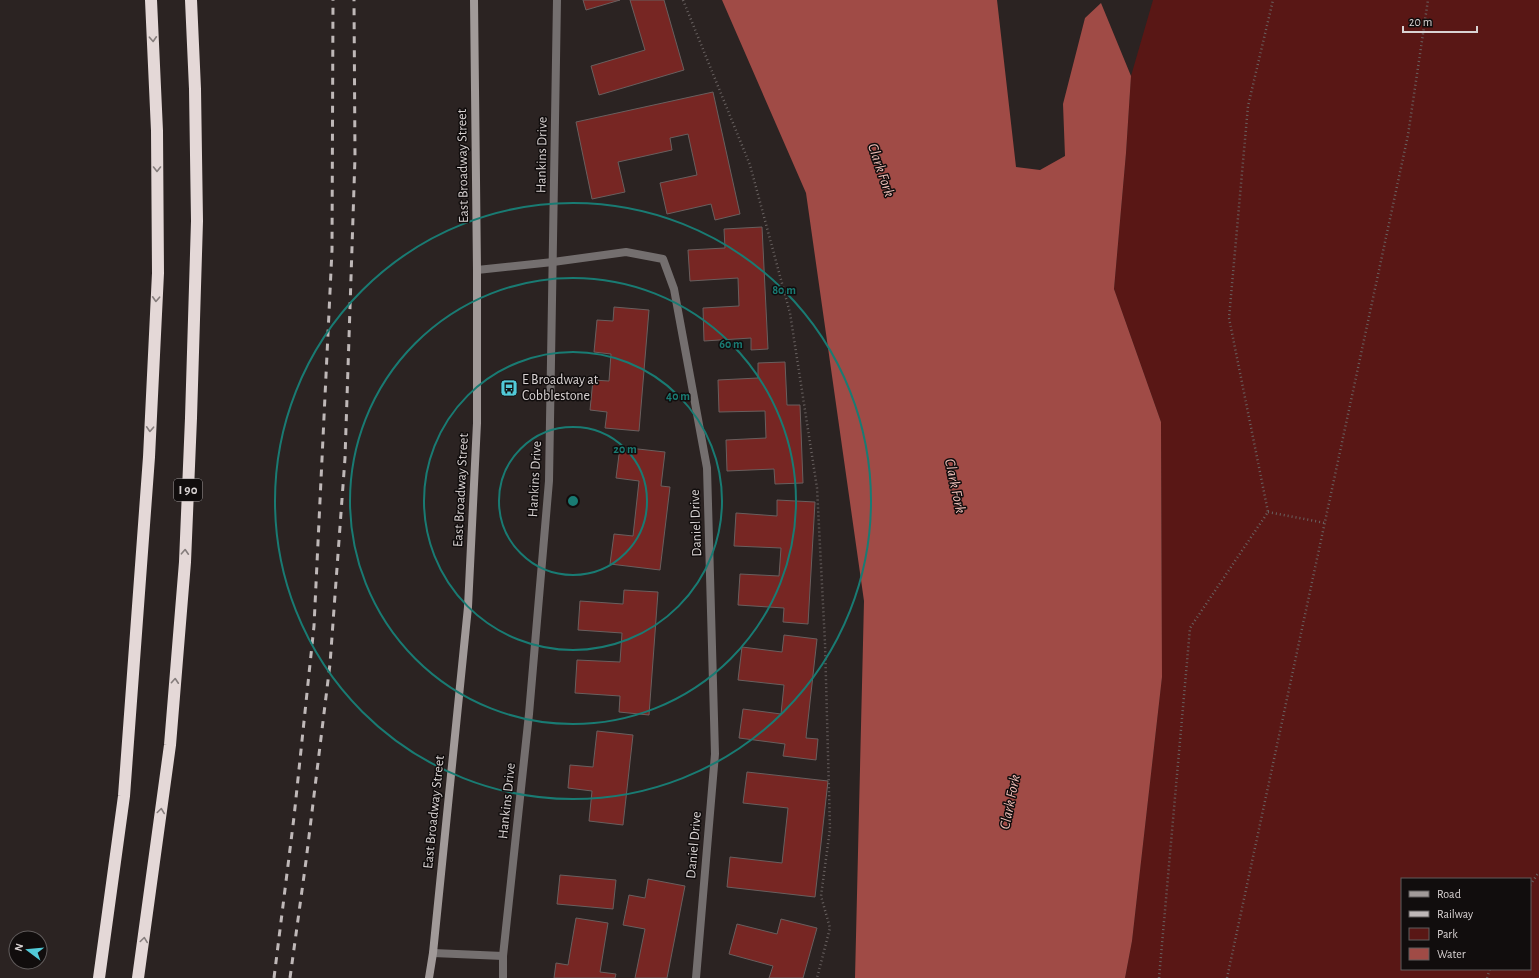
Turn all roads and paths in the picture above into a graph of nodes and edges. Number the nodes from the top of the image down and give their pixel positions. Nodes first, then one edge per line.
1 (151, 0) edge
2 (191, 0) edge
3 (474, 0) edge
4 (557, 0) edge
5 (682, 0) edge
6 (1273, 0) edge
7 (1428, 0) edge
8 (553, 262) junction
9 (477, 270) junction
10 (1268, 512) junction
11 (1324, 523) junction
12 (1539, 872) edge
13 (1531, 884) edge
14 (432, 953) junction
15 (503, 956) junction
16 (99, 978) edge
17 (138, 978) edge
18 (429, 978) edge
19 (503, 978) edge
20 (696, 978) edge
21 (817, 978) edge
22 (1159, 978) edge
23 (1227, 978) edge

1 -> 16 highway
17 -> 2 highway, I 90
3 - 9 main road, East Broadway Street
4 - 8 street, Hankins Drive
5 - 21 path
6 - 10 path
7 - 11 path
8 - 9 street, Daniel Drive
8 - 15 street, Hankins Drive
8 - 20 street, Daniel Drive
9 - 14 main road, East Broadway Street
10 - 11 path
10 - 22 path
11 - 23 path
12 - 13 path
14 - 15 street
14 - 18 main road, East Broadway Street
15 - 19 street

